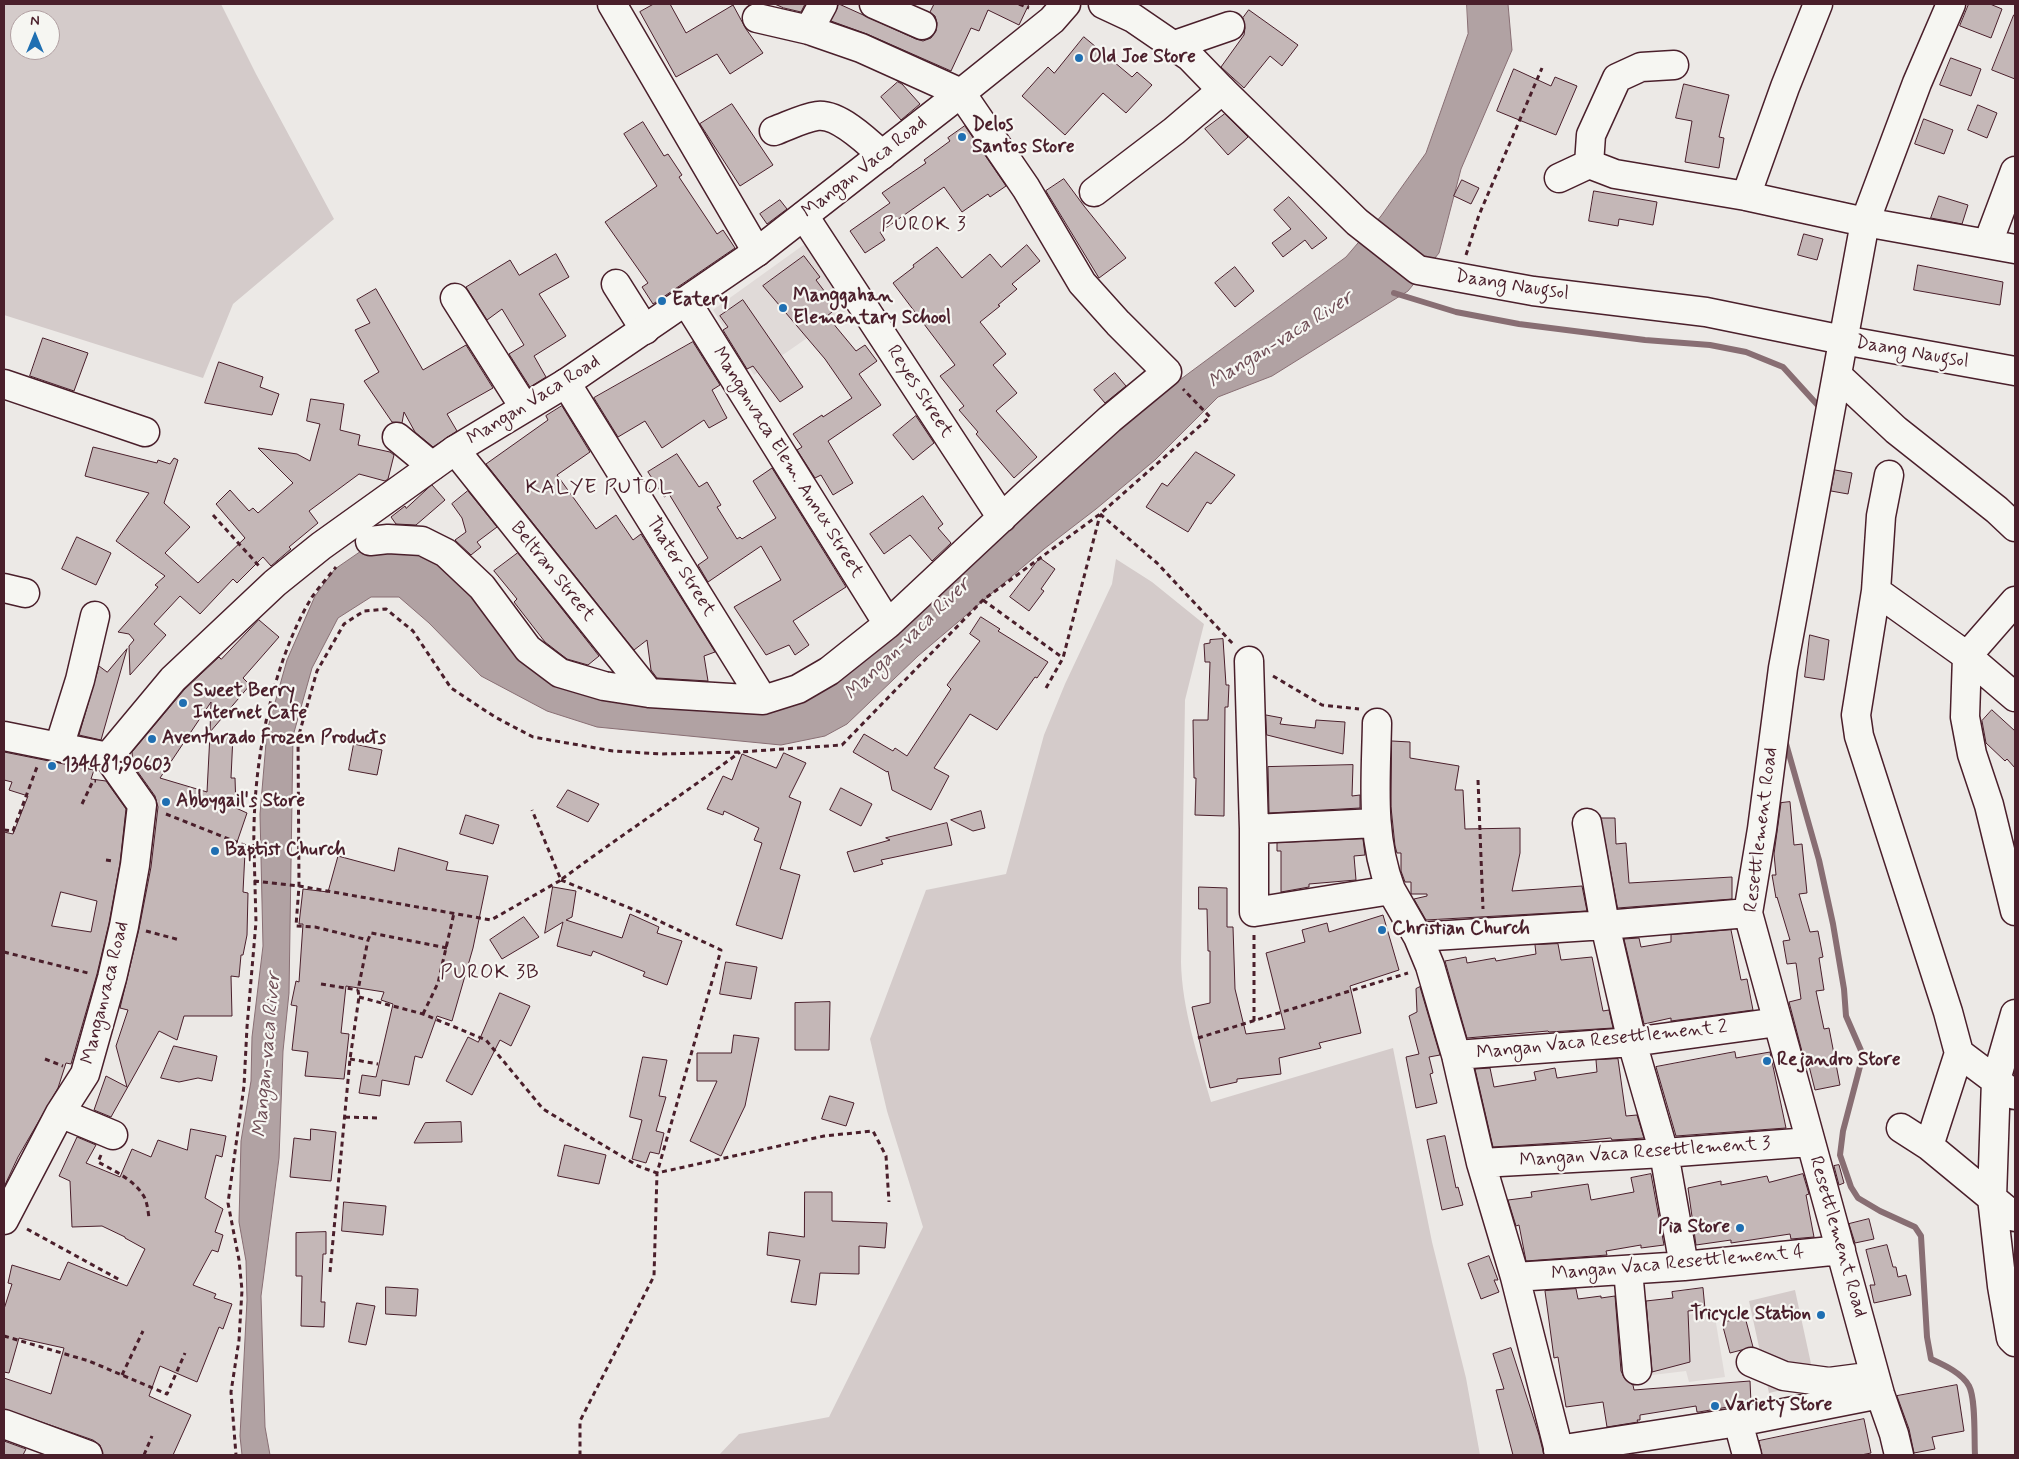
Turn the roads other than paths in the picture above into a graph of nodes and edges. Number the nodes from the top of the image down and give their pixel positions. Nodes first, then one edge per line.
1 (612, 4) edge
2 (823, 4) edge
3 (874, 4) edge
4 (1066, 4) edge
5 (1103, 4) edge
6 (1818, 4) edge
7 (1951, 4) edge
8 (757, 18) dead end
9 (922, 25) dead end
10 (1230, 26) dead end
11 (809, 30) junction
12 (1175, 46) junction
13 (1674, 65) dead end
14 (1222, 90) junction
15 (961, 94) junction
16 (774, 131) dead end
17 (882, 155) junction
18 (1589, 164) junction
19 (2015, 171) edge
20 (1559, 178) dead end
21 (1094, 192) dead end
22 (1746, 196) junction
23 (804, 216) junction
24 (1865, 222) junction
25 (1988, 243) junction
26 (2015, 249) edge
27 (757, 252) junction
28 (616, 284) dead end
29 (455, 298) dead end
30 (686, 301) junction
31 (645, 330) junction
32 (1843, 340) junction
33 (2015, 371) edge
34 (1837, 375) junction
35 (566, 383) junction
36 (4, 384) edge
37 (524, 407) junction
38 (145, 432) dead end
39 (397, 437) dead end
40 (455, 450) junction
41 (432, 466) junction
42 (1889, 475) dead end
43 (2009, 516) edge
44 (1002, 518) junction
45 (370, 542) dead end
46 (1876, 591) junction
47 (2015, 601) edge
48 (95, 616) dead end
49 (888, 624) junction
50 (1967, 656) junction
51 (1249, 661) road end
52 (649, 693) junction
53 (2015, 697) edge
54 (763, 700) junction
55 (1378, 723) road end
56 (4, 736) edge
57 (50, 745) junction
58 (108, 757) junction
59 (1989, 805) junction
60 (1376, 823) junction
61 (1587, 823) dead end
62 (2015, 827) edge
63 (1254, 829) junction
64 (1391, 890) junction
65 (2015, 911) edge
66 (1748, 913) junction
67 (1605, 925) junction
68 (1418, 937) junction
69 (2015, 1014) edge
70 (1778, 1022) junction
71 (1632, 1042) junction
72 (1959, 1053) junction
73 (1456, 1055) junction
74 (2006, 1088) edge
75 (60, 1113) junction
76 (1901, 1128) dead end
77 (113, 1135) dead end
78 (1810, 1142) junction
79 (1929, 1146) junction
80 (1664, 1153) junction
81 (1481, 1163) junction
82 (1992, 1198) junction
83 (2015, 1217) edge
84 (11, 1222) edge
85 (1841, 1250) junction
86 (1684, 1266) junction
87 (1628, 1270) junction
88 (1515, 1278) junction
89 (2015, 1342) edge
90 (1751, 1362) dead end
91 (1636, 1370) dead end
92 (1877, 1385) junction
93 (1738, 1422) junction
94 (4, 1424) edge
95 (1559, 1452) edge
96 (88, 1455) edge
97 (1747, 1455) edge
98 (1899, 1455) edge

1 - 27 street
2 - 11 street
3 - 9 street
4 - 15 street, Mangan Vaca Road
5 - 12 street, Daang Naugsol
6 - 22 street
7 - 24 street, Resettlement Road
8 - 11 street
10 - 12 street
11 - 15 street
12 - 14 street, Daang Naugsol
13 - 18 street
14 - 21 street
14 - 32 street, Daang Naugsol
15 - 17 street, Mangan Vaca Road
15 - 44 street
16 - 17 street
17 - 23 street, Mangan Vaca Road
18 - 20 street
18 - 22 street
19 - 25 street
22 - 24 street
23 - 27 street, Mangan Vaca Road
23 - 44 street, Reyes Street
24 - 25 street
24 - 32 street, Resettlement Road
25 - 26 street
27 - 30 street, Mangan Vaca Road
28 - 31 street
29 - 37 street
30 - 31 street, Mangan Vaca Road
30 - 49 street, Manganvaca Elem. Annex Street
31 - 35 street, Mangan Vaca Road
32 - 33 street, Daang Naugsol
32 - 34 street, Resettlement Road
34 - 43 street
34 - 66 street, Resettlement Road
35 - 37 street, Mangan Vaca Road
35 - 54 street, Thater Street
36 - 38 street
37 - 40 street, Mangan Vaca Road
39 - 41 street
40 - 41 street, Mangan Vaca Road
40 - 52 street, Beltran Street
41 - 58 street, Mangan Vaca Road
42 - 46 street
44 - 49 street
45 - 52 street
46 - 50 street
46 - 72 street
47 - 50 street
48 - 57 street
49 - 54 street
50 - 53 street
50 - 59 street
51 - 63 street
52 - 54 street
55 - 60 street
56 - 57 street
57 - 58 street
58 - 75 street, Manganvaca Road
59 - 62 street
59 - 65 street
60 - 63 street
60 - 64 street
61 - 67 street
63 - 64 street
64 - 68 street
66 - 67 street
66 - 70 street, Resettlement Road
67 - 68 street
67 - 71 street
68 - 73 street
69 - 74 street
70 - 71 street, Mangan Vaca Resettlement 2
70 - 78 street, Resettlement Road
71 - 73 street, Mangan Vaca Resettlement 2
71 - 80 street
72 - 74 street
72 - 79 street
73 - 81 street
74 - 82 street
75 - 77 street
75 - 84 street, Manganvaca Road
76 - 79 street
78 - 80 street, Mangan Vaca Resettlement 3
78 - 85 street, Resettlement Road
79 - 82 street
80 - 81 street, Mangan Vaca Resettlement 3
80 - 86 street
81 - 88 street
82 - 83 street
82 - 89 street
85 - 86 street, Mangan Vaca Resettlement 4
85 - 92 street, Resettlement Road
86 - 87 street, Mangan Vaca Resettlement 4
87 - 88 street, Mangan Vaca Resettlement 4
87 - 91 street
88 - 95 street
90 - 92 street
92 - 93 street
92 - 98 street, Resettlement Road
93 - 95 street
93 - 97 street
94 - 96 street

